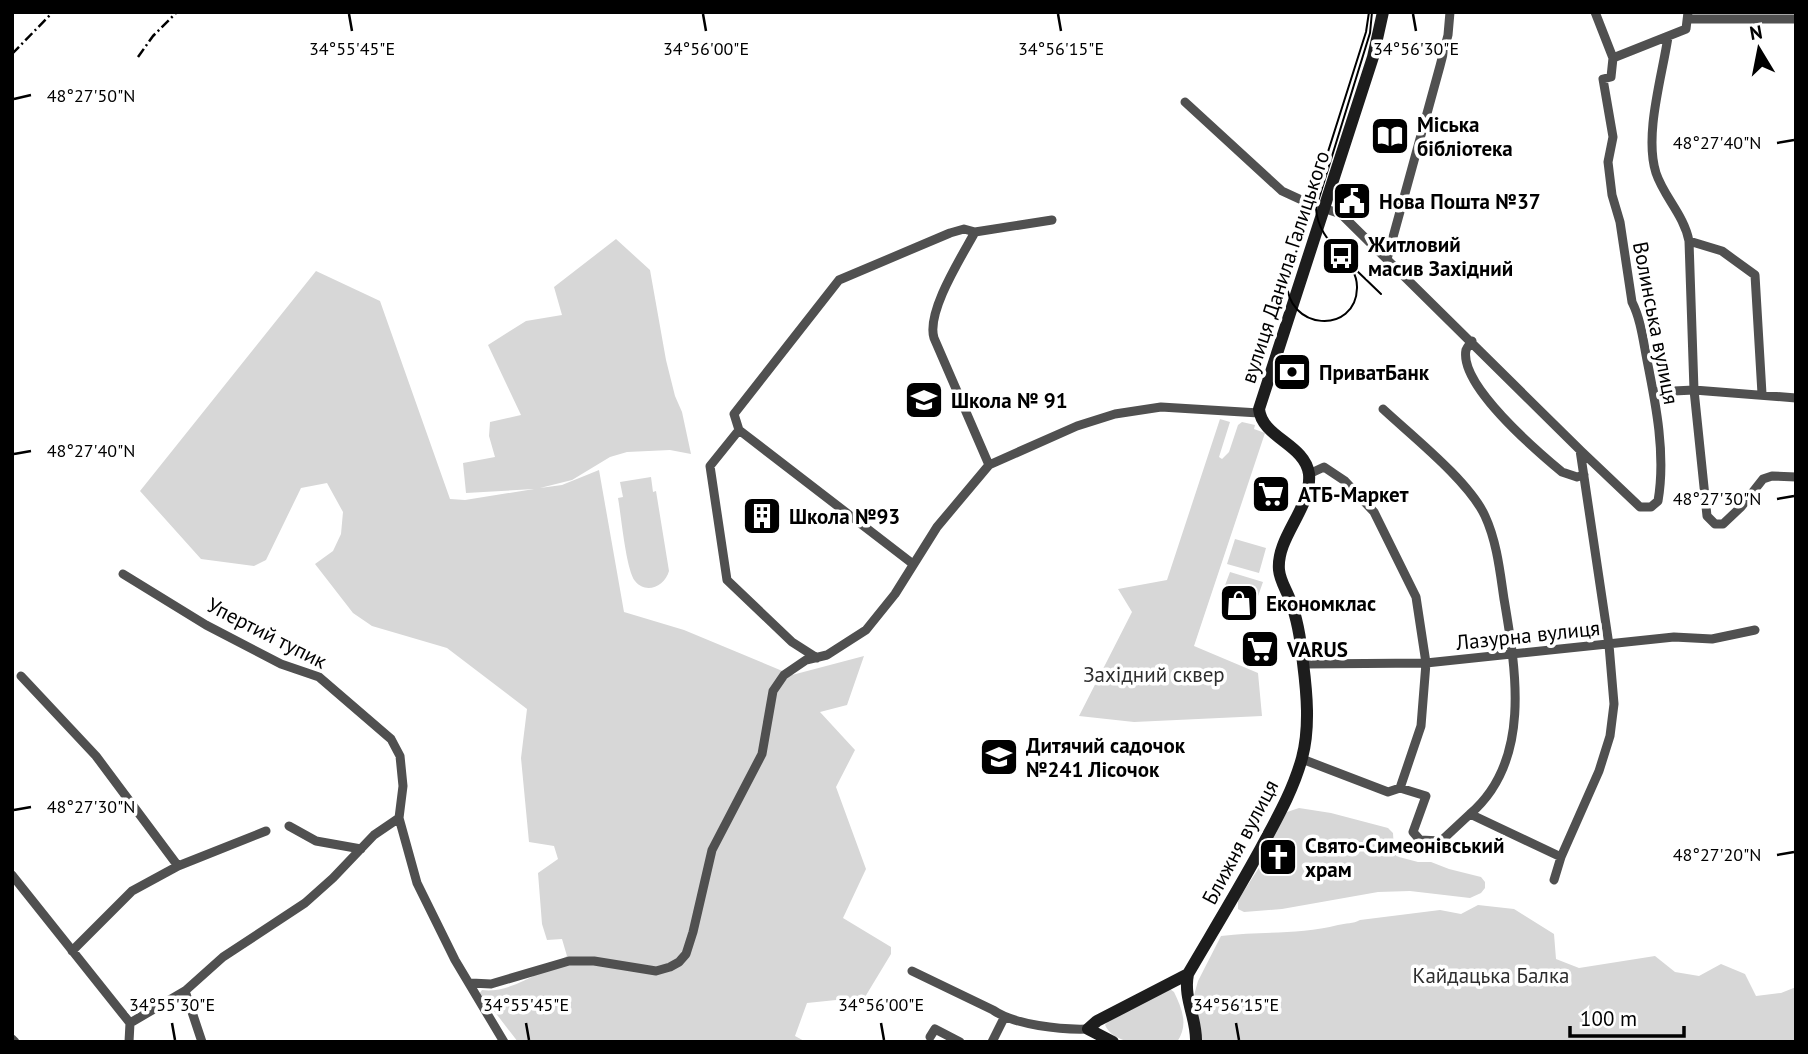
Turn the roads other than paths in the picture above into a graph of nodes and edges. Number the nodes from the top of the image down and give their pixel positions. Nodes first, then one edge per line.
1 (1383, 12) edge
2 (1450, 12) edge
3 (1594, 12) edge
4 (1688, 15) edge
5 (1764, 15) edge
6 (1796, 19) edge
7 (1668, 37) junction
8 (1613, 58) junction
9 (1185, 102) dead end
10 (1324, 208) junction
11 (1052, 220) dead end
12 (975, 232) junction
13 (1689, 241) junction
14 (1387, 258) junction
15 (1472, 341) junction
16 (1695, 390) junction
17 (1653, 392) junction
18 (1762, 394) junction
19 (1796, 398) edge
20 (1383, 409) dead end
21 (1259, 413) junction
22 (739, 430) junction
23 (1580, 450) junction
24 (989, 464) junction
25 (1309, 474) junction
26 (1584, 475) junction
27 (1796, 477) edge
28 (913, 564) junction
29 (122, 574) dead end
30 (1755, 630) dead end
31 (1609, 645) junction
32 (1513, 654) junction
33 (817, 658) junction
34 (1426, 663) junction
35 (1304, 664) junction
36 (21, 676) dead end
37 (1302, 759) junction
38 (1400, 788) junction
39 (1470, 814) junction
40 (399, 818) junction
41 (289, 826) dead end
42 (266, 831) dead end
43 (361, 849) junction
44 (1561, 857) junction
45 (178, 866) junction
46 (12, 875) edge
47 (1554, 880) dead end
48 (72, 951) junction
49 (912, 971) dead end
50 (1188, 974) junction
51 (471, 983) junction
52 (185, 990) junction
53 (1004, 1018) junction
54 (130, 1023) junction
55 (1088, 1030) junction
56 (930, 1037) dead end
57 (1198, 1038) edge
58 (129, 1042) edge
59 (202, 1042) edge
60 (505, 1042) edge
61 (960, 1042) edge
62 (992, 1042) edge
63 (1112, 1042) edge

1 - 10 street, вулиця Данила Галицького
2 - 14 street
3 - 8 street
4 - 5 street
4 - 7 street
5 - 6 street
7 - 8 street
7 - 13 street
8 - 17 street, Волинська вулиця
9 - 10 street, Волинська вулиця
10 - 14 street, Волинська вулиця
10 - 21 street, вулиця Данила Галицького
11 - 12 street
12 - 22 street
12 - 24 street
13 - 16 street
13 - 18 street
14 - 15 street, Волинська вулиця
15 - 23 street, Волинська вулиця
15 - 26 street
16 - 17 street
16 - 18 street
16 - 27 street
17 - 23 street, Волинська вулиця
18 - 19 street
20 - 32 street
21 - 24 street, вулиця Данила Галицького
21 - 25 street
22 - 28 street
22 - 33 street
23 - 26 street
24 - 28 street, вулиця Данила Галицького
25 - 34 street
25 - 35 street, Ближня вулиця
26 - 31 street
28 - 33 street, вулиця Данила Галицького
29 - 40 street, Упертий тупик
30 - 31 street, Лазурна вулиця
31 - 32 street, Лазурна вулиця
31 - 44 street
32 - 34 street, Лазурна вулиця
32 - 39 street
33 - 51 street, вулиця Данила Галицького
34 - 35 street, Лазурна вулиця
34 - 38 street
35 - 37 street, Ближня вулиця
36 - 45 street
37 - 38 street
37 - 50 street, Ближня вулиця
38 - 39 street
39 - 44 street
40 - 43 street
40 - 51 street, Упертий тупик
41 - 43 street
42 - 45 street
43 - 52 street
44 - 47 street
45 - 48 street
46 - 48 street
48 - 54 street
49 - 53 street
50 - 55 street
50 - 57 street
51 - 60 street, Упертий тупик
52 - 54 street
52 - 59 street
53 - 55 street
53 - 62 street
54 - 58 street
55 - 63 street
56 - 61 street

